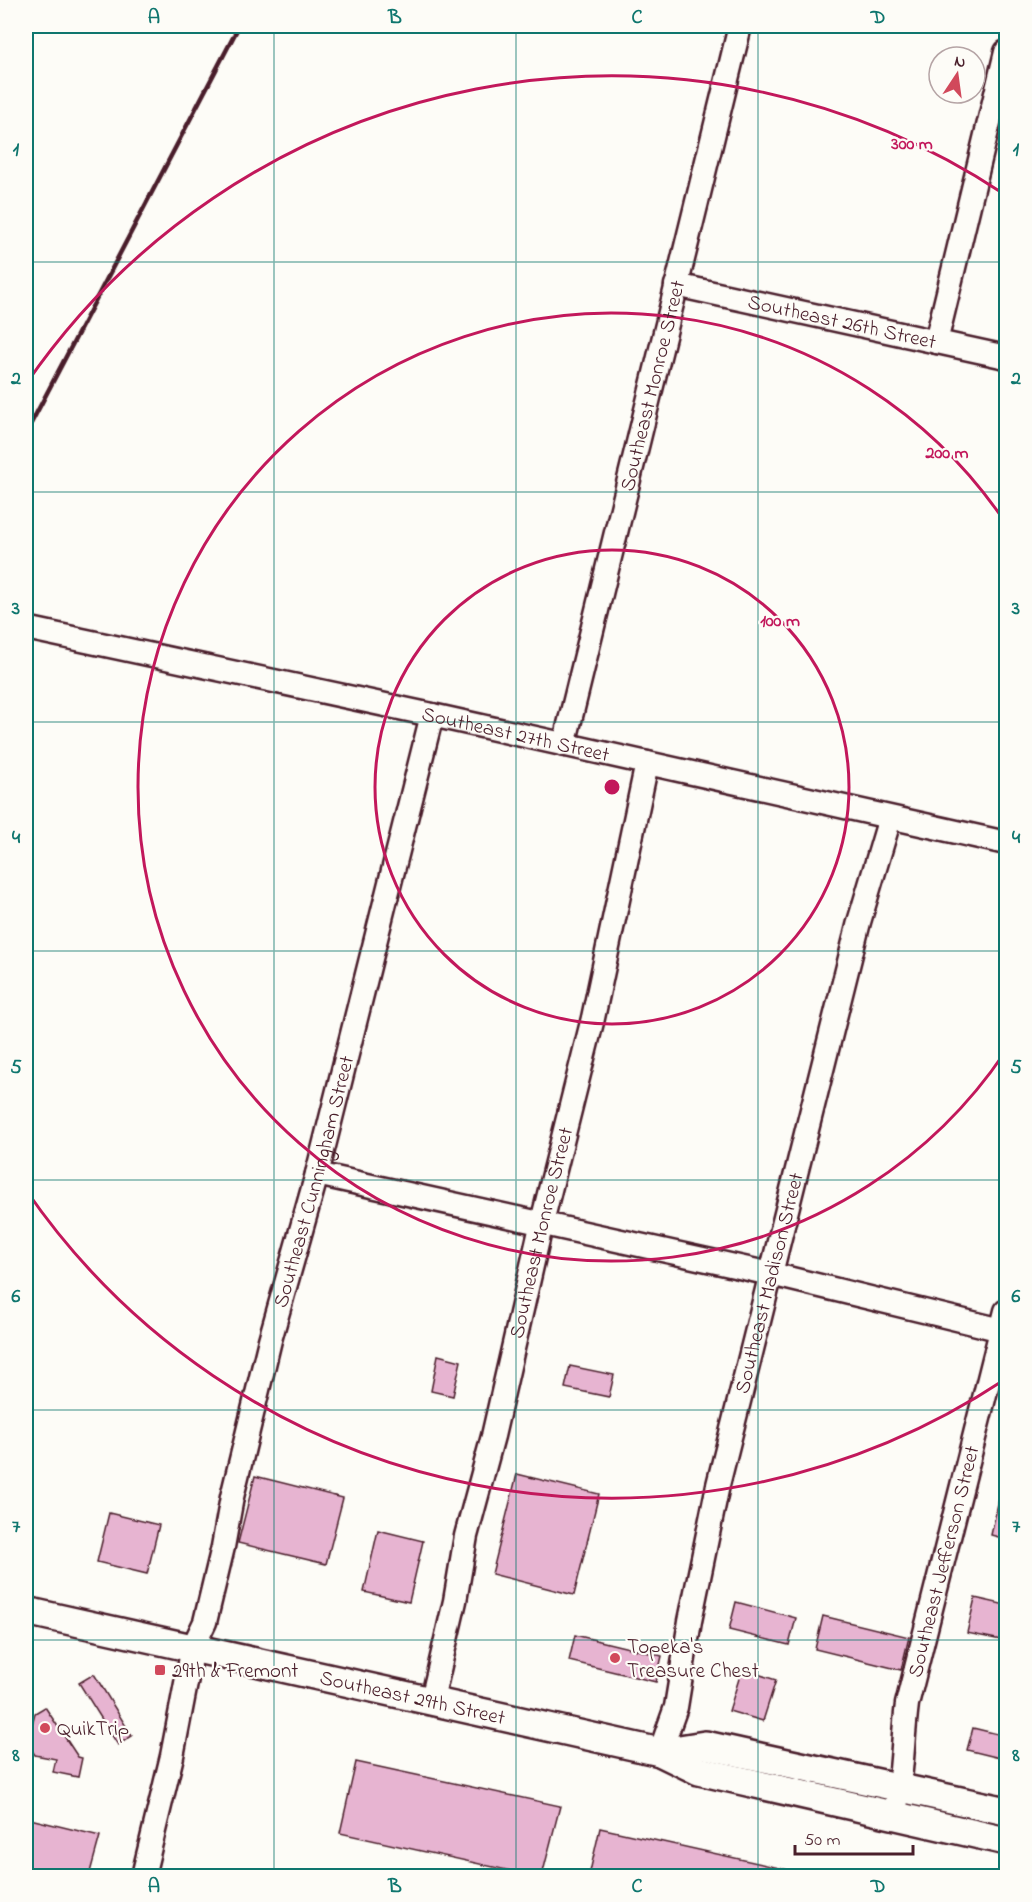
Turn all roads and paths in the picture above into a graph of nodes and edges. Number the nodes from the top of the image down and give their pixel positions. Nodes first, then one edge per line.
1 (740, 26) edge
2 (1006, 52) edge
3 (676, 285) junction
4 (936, 342) junction
5 (1006, 357) edge
6 (26, 628) edge
7 (432, 715) junction
8 (564, 745) junction
9 (647, 763) junction
10 (890, 818) junction
11 (1006, 843) edge
12 (317, 1174) junction
13 (542, 1222) junction
14 (771, 1274) junction
15 (1005, 1324) edge
16 (26, 1611) edge
17 (193, 1647) junction
18 (432, 1700) junction
19 (660, 1752) junction
20 (900, 1787) junction
21 (1006, 1811) edge
22 (894, 1816) junction
23 (1006, 1841) edge
24 (143, 1876) edge

1 - 3 street, Southeast Monroe Street
2 - 4 street
3 - 4 street, Southeast 26th Street
3 - 8 street, Southeast Monroe Street
4 - 5 street, Southeast 26th Street
6 - 7 street, Southeast 27th Street
7 - 8 street, Southeast 27th Street
7 - 12 street, Southeast Cunningham Street
8 - 9 street, Southeast 27th Street
9 - 10 street, Southeast 27th Street
9 - 13 street, Southeast Monroe Street
10 - 11 street, Southeast 27th Street
10 - 14 street, Southeast Madison Street
12 - 13 street
12 - 17 street, Southeast Cunningham Street
13 - 14 street
13 - 18 street, Southeast Monroe Street
14 - 15 street
14 - 19 street, Southeast Madison Street
15 - 20 street, Southeast Jefferson Street
16 - 17 main road, Southeast 29th Street
17 - 18 main road, Southeast 29th Street
17 - 24 street, Southeast Cunningham Street
18 - 19 main road, Southeast 29th Street
19 - 20 main road, Southeast 29th Street
19 - 22 main road, Southeast 29th Street
20 - 21 main road, Southeast 29th Street
20 - 22 street, Southeast Jefferson Street
22 - 23 main road, Southeast 29th Street

